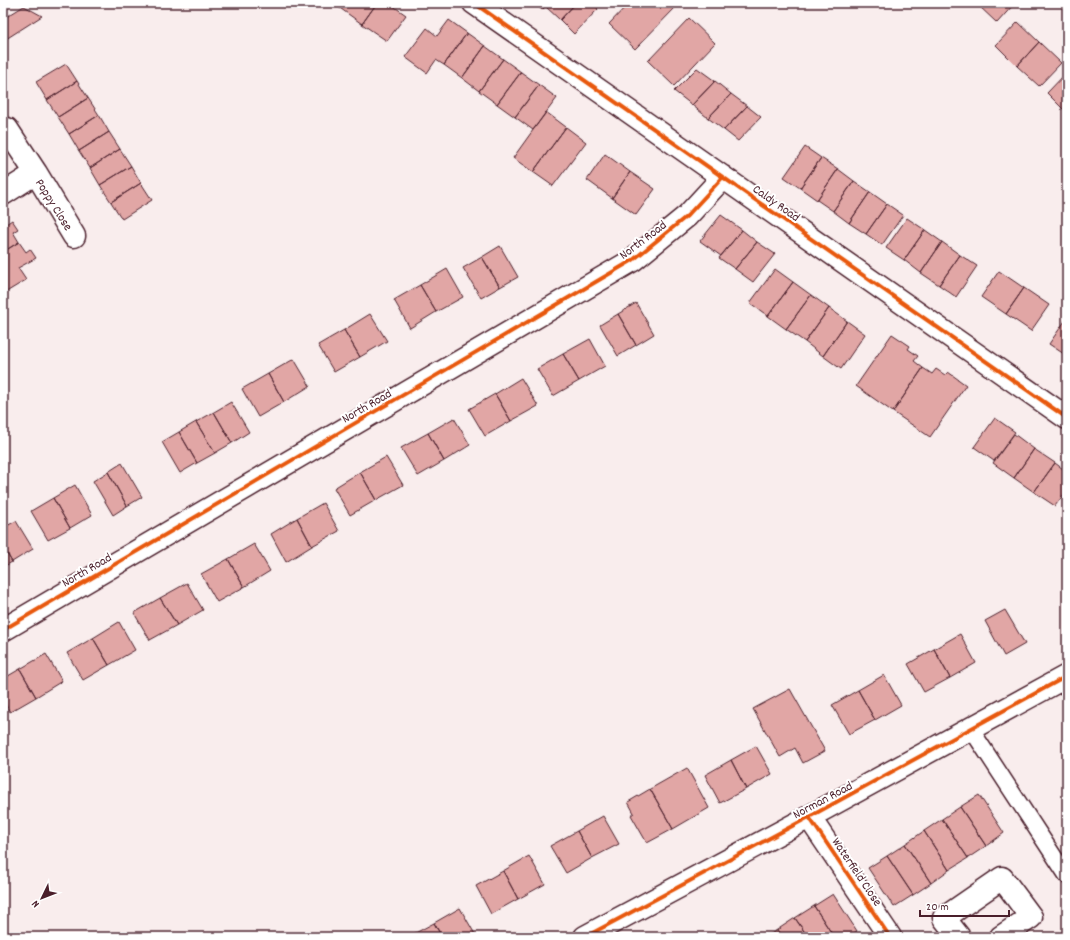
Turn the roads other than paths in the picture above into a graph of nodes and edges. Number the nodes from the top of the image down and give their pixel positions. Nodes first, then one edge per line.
1 (474, 3) edge
2 (7, 128) dead end
3 (36, 173) junction
4 (723, 177) junction
5 (3, 194) edge
6 (74, 236) dead end
7 (1067, 418) edge
8 (3, 630) edge
9 (1067, 676) edge
10 (971, 729) junction
11 (810, 817) junction
12 (1067, 876) edge
13 (585, 937) edge
14 (890, 937) edge
15 (959, 937) edge
16 (1001, 937) edge

1 - 4 street, Caldy Road
2 - 3 street, Poppy Close
3 - 5 street, Poppy Close
3 - 6 street, Poppy Close
4 - 7 street, Caldy Road
4 - 8 street, North Road
9 - 10 street, Norman Road
10 - 11 street, Norman Road
10 - 12 lane
11 - 13 street, Norman Road
11 - 14 street, Waterfield Close
15 - 16 street

